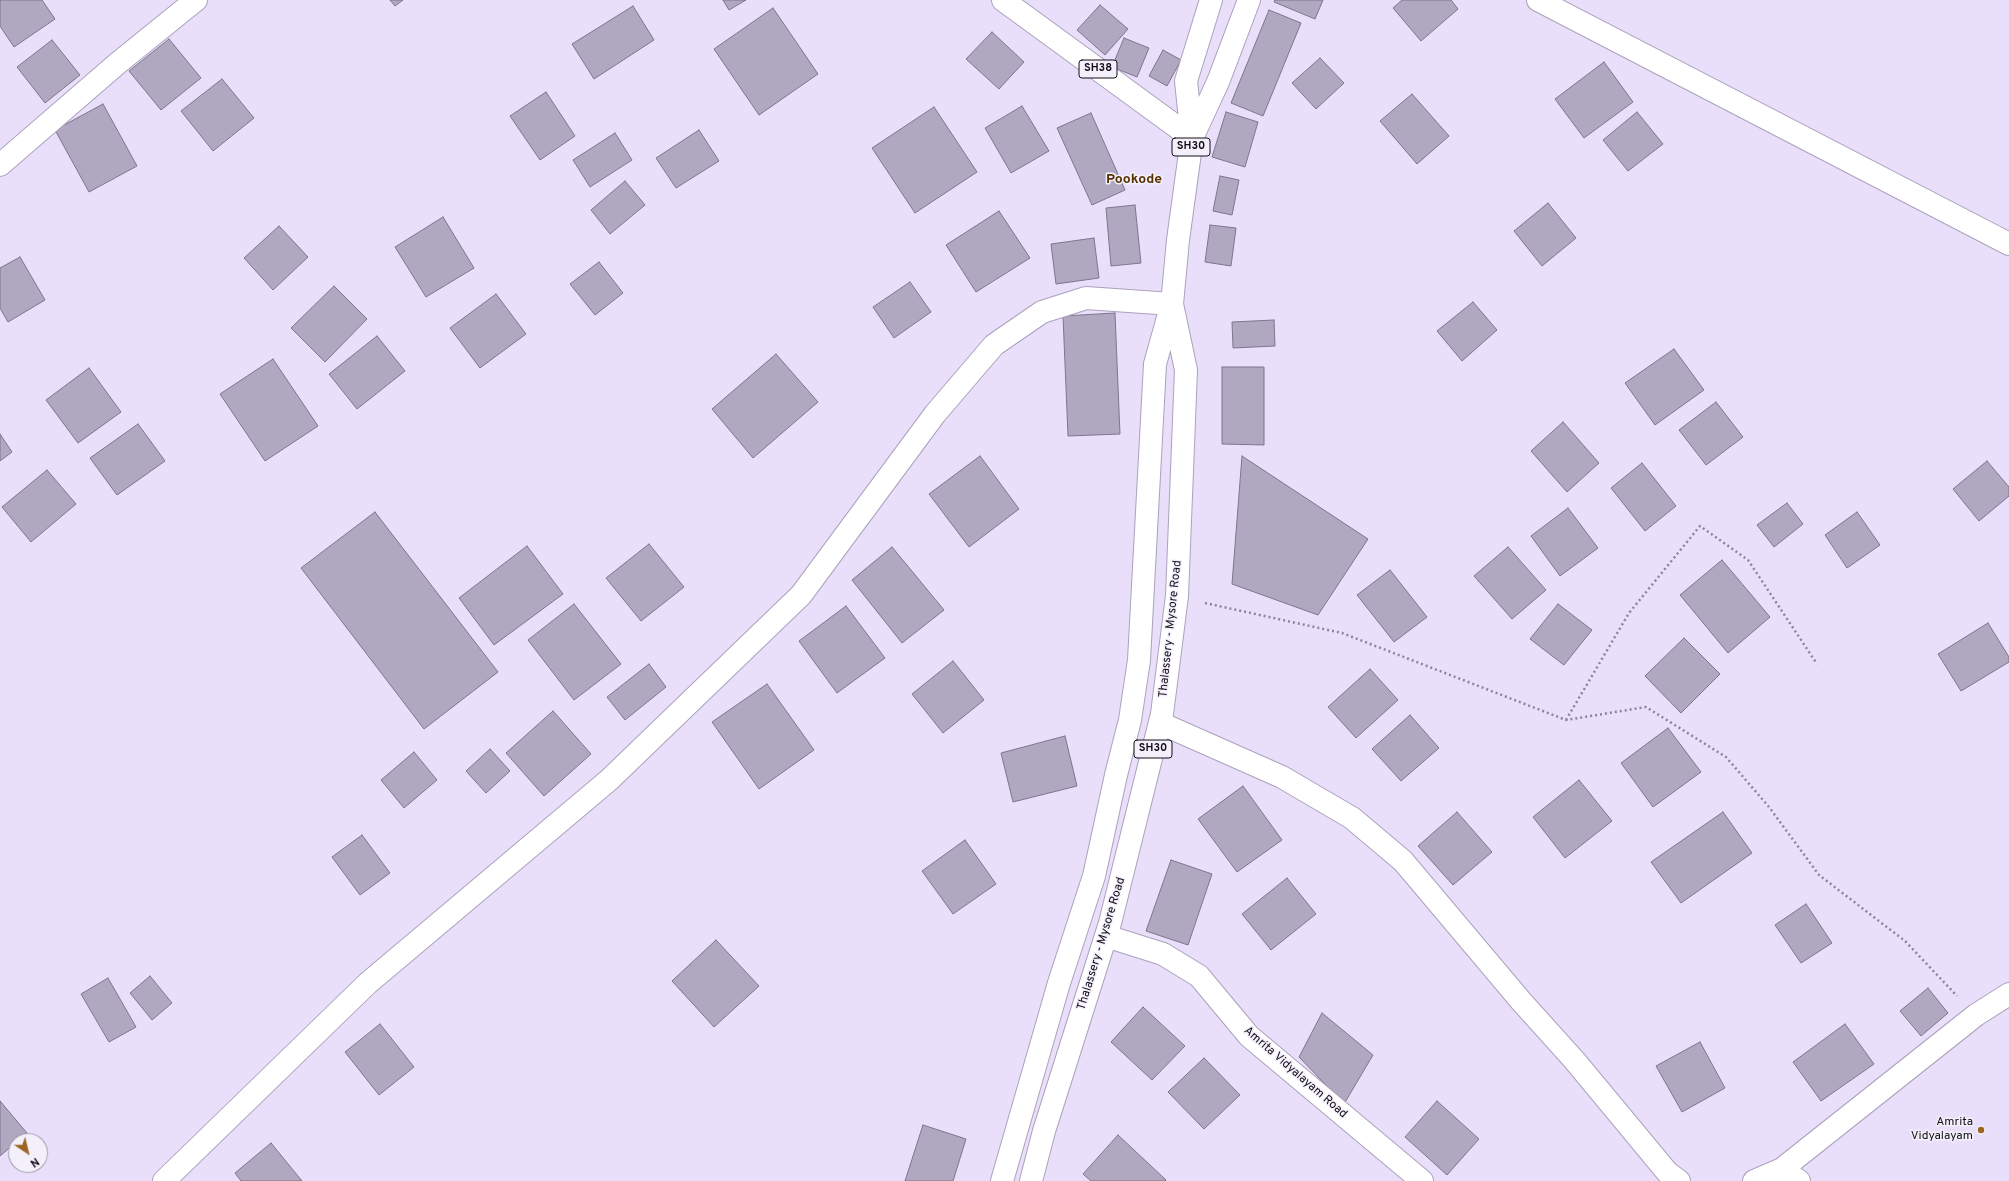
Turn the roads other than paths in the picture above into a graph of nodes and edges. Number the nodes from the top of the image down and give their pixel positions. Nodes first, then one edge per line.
1 (196, 0) edge
2 (1003, 0) edge
3 (1211, 0) edge
4 (1249, 0) edge
5 (1538, 0) edge
6 (1192, 138) junction
7 (0, 165) edge
8 (2009, 244) edge
9 (1172, 304) junction
10 (1160, 723) junction
11 (1106, 936) junction
12 (2009, 994) edge
13 (1790, 1175) edge
14 (164, 1181) edge
15 (1002, 1181) edge
16 (1031, 1181) edge
17 (1422, 1181) edge
18 (1679, 1181) edge
19 (1754, 1181) edge

1 - 7 street
2 - 6 street, SH38
3 - 6 street
4 - 6 street, Thalassery - Mysore Road / SH30
5 - 8 street
6 - 9 street, Thalassery - Mysore Road / SH30
9 - 10 street, Thalassery - Mysore Road / SH30
9 - 14 street
9 - 15 street
10 - 11 street, Thalassery - Mysore Road / SH30
10 - 18 street
11 - 16 street, Thalassery - Mysore Road / SH30
11 - 17 street, Amrita Vidyalayam Road
12 - 13 street
13 - 19 street

